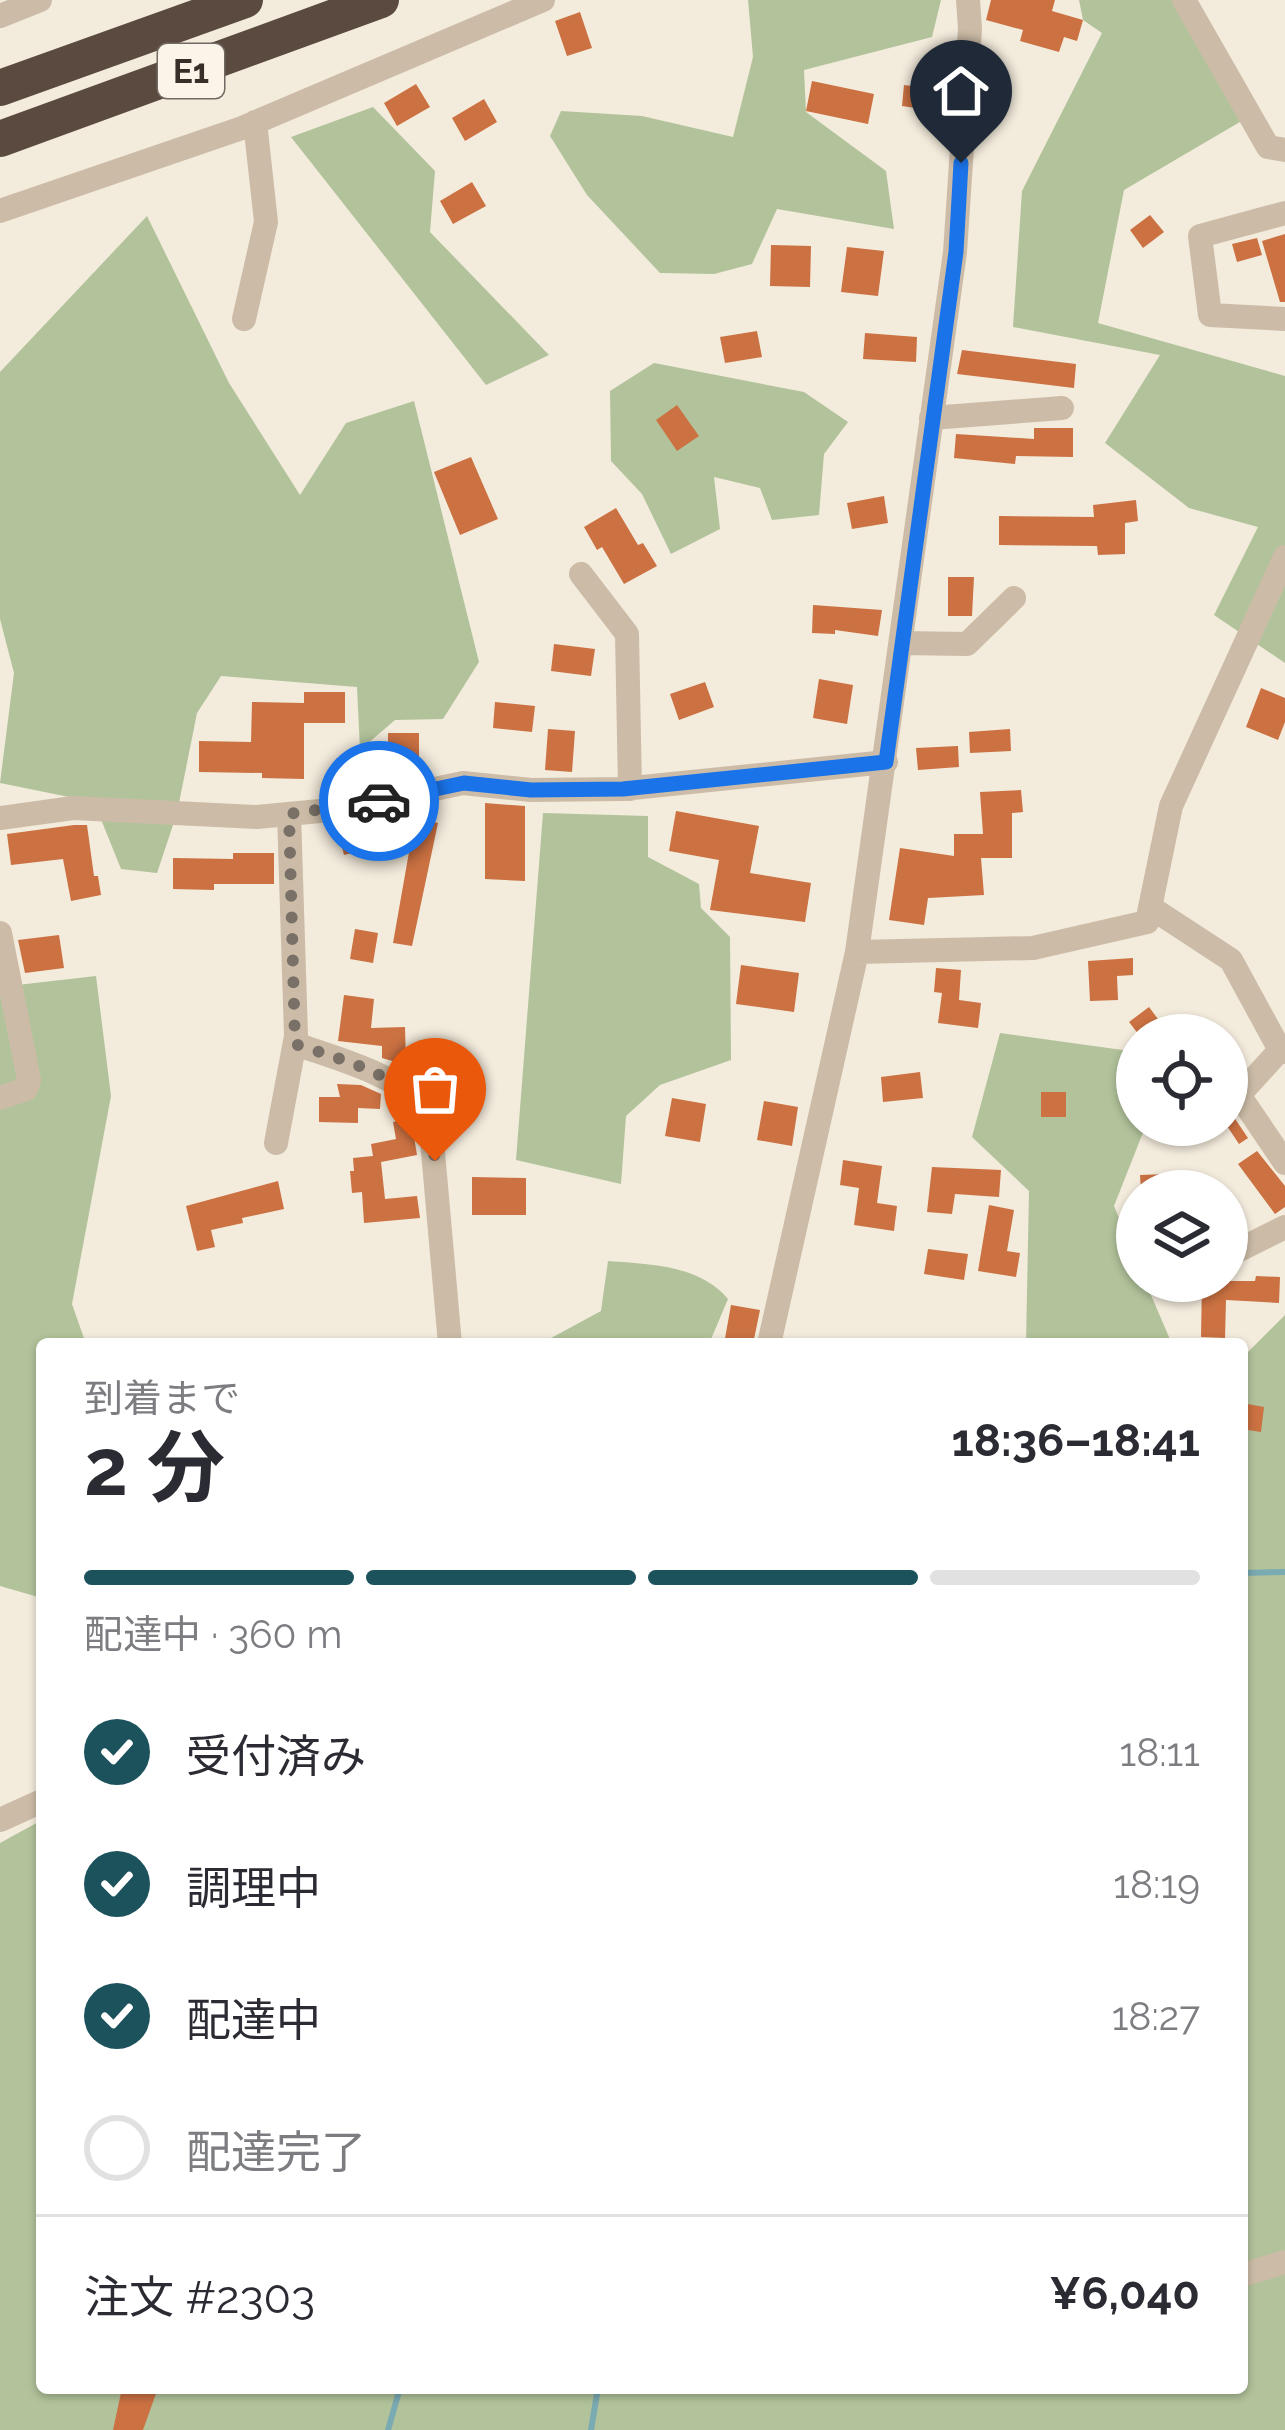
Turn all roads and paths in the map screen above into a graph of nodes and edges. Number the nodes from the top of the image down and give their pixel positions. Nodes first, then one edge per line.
1 (40, 0) edge
2 (245, 0) edge
3 (381, 0) edge
4 (543, 0) edge
5 (968, 0) edge
6 (1184, 0) edge
7 (0, 16) edge
8 (0, 88) edge
9 (255, 122) junction
10 (0, 139) edge
11 (1285, 150) edge
12 (0, 212) edge
13 (1285, 213) edge
14 (244, 319) dead end
15 (1285, 319) edge
16 (1061, 408) dead end
17 (932, 418) junction
18 (1285, 556) edge
19 (581, 574) dead end
20 (1014, 598) dead end
21 (902, 644) junction
22 (886, 762) junction
23 (630, 789) junction
24 (289, 814) junction
25 (0, 818) edge
26 (1150, 907) junction
27 (0, 933) edge
28 (857, 952) junction
29 (295, 1044) junction
30 (1282, 1051) edge
31 (0, 1098) edge
32 (276, 1143) dead end
33 (1285, 1162) edge
34 (1285, 1227) edge
35 (1248, 1246) edge
36 (449, 1338) edge
37 (771, 1338) edge
38 (36, 1804) edge
39 (0, 1820) edge
40 (1285, 2262) edge
41 (1248, 2273) edge

1 - 7 street
2 - 8 highway, E1
3 - 10 highway, E1
4 - 9 street
5 - 17 street
6 - 11 street
9 - 12 street
9 - 14 street
13 - 15 street
16 - 17 street
17 - 21 street
18 - 26 street
19 - 23 street
20 - 21 street
21 - 22 street
22 - 23 street
22 - 28 street
23 - 24 street
24 - 25 street
24 - 29 street
26 - 28 street
26 - 30 street
27 - 31 street
28 - 37 street
29 - 32 street
29 - 36 street
30 - 33 street
34 - 35 street
38 - 39 street
40 - 41 street

